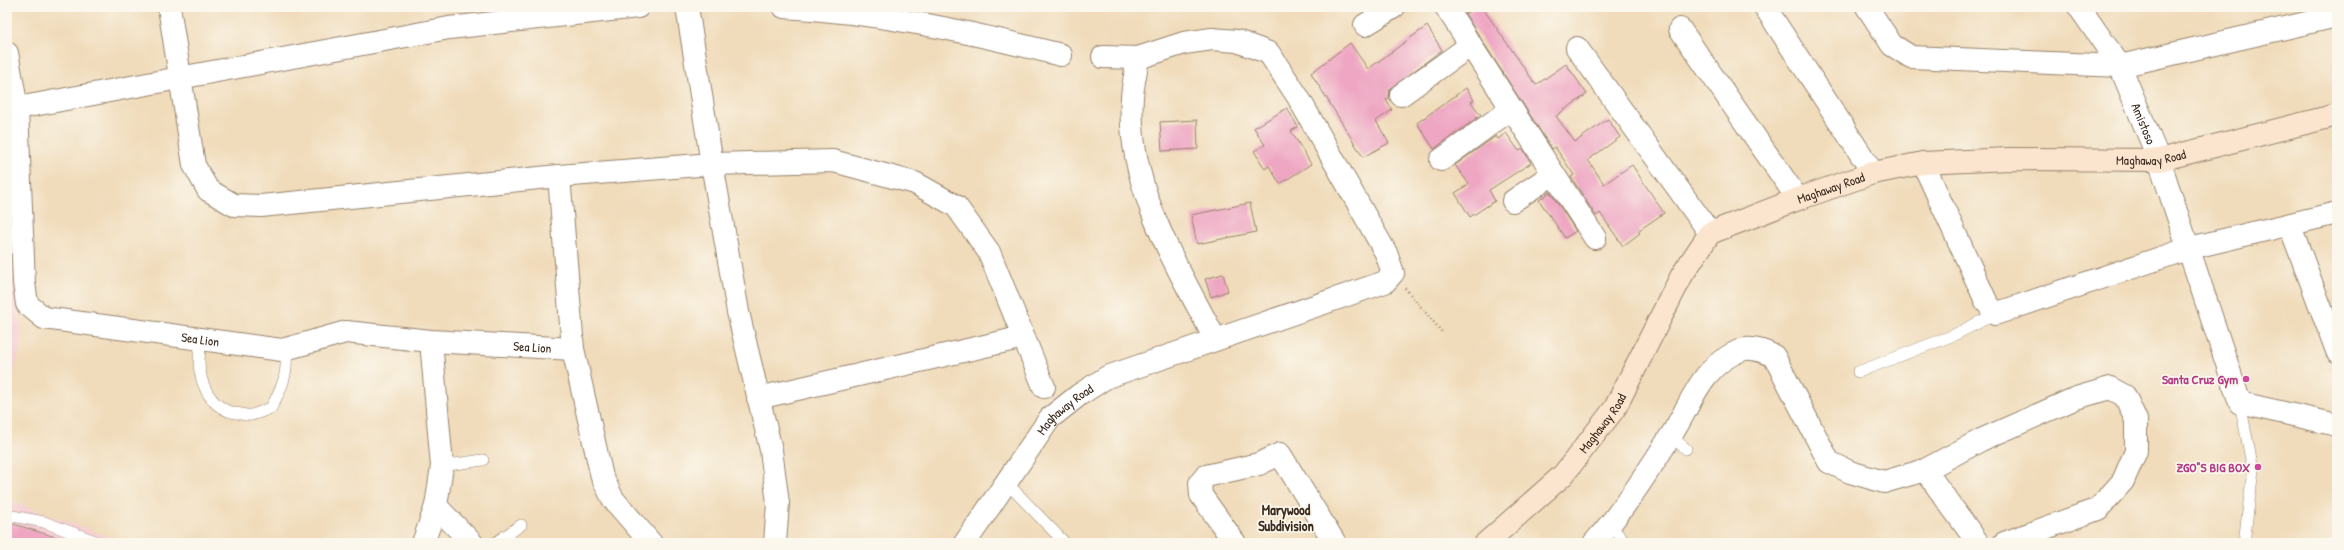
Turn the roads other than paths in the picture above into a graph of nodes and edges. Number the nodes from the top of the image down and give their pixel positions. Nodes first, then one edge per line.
1 (169, 7) edge
2 (638, 7) edge
3 (687, 7) edge
4 (784, 7) edge
5 (1394, 7) edge
6 (1446, 7) edge
7 (1765, 7) edge
8 (1867, 7) edge
9 (2079, 7) edge
10 (2337, 16) edge
11 (1365, 25) dead end
12 (1680, 29) dead end
13 (1471, 45) junction
14 (1577, 48) dead end
15 (7, 53) edge
16 (1061, 55) dead end
17 (1103, 57) dead end
18 (1138, 58) junction
19 (2120, 66) junction
20 (182, 77) junction
21 (1401, 95) dead end
22 (12, 109) edge
23 (1511, 109) junction
24 (2337, 115) edge
25 (1441, 160) dead end
26 (2159, 160) junction
27 (1922, 163) junction
28 (712, 164) junction
29 (1873, 173) junction
30 (1553, 174) junction
31 (559, 176) junction
32 (1798, 199) junction
33 (1513, 201) dead end
34 (2337, 213) edge
35 (2290, 226) junction
36 (1710, 233) junction
37 (1595, 238) dead end
38 (2190, 248) junction
39 (2328, 299) edge
40 (1995, 314) junction
41 (1024, 337) junction
42 (1215, 339) junction
43 (202, 340) junction
44 (431, 341) junction
45 (286, 349) junction
46 (573, 349) junction
47 (2337, 351) edge
48 (1858, 372) dead end
49 (1044, 387) dead end
50 (758, 398) junction
51 (2240, 403) junction
52 (2337, 425) edge
53 (483, 460) dead end
54 (442, 466) junction
55 (1925, 470) junction
56 (1006, 482) junction
57 (436, 506) junction
58 (7, 515) edge
59 (521, 525) dead end
60 (100, 543) edge
61 (423, 543) edge
62 (472, 543) edge
63 (495, 543) edge
64 (651, 543) edge
65 (775, 543) edge
66 (965, 543) edge
67 (1065, 543) edge
68 (1235, 543) edge
69 (1335, 543) edge
70 (1486, 543) edge
71 (1594, 543) edge
72 (1978, 543) edge
73 (2004, 543) edge
74 (2244, 543) edge

1 - 20 street
2 - 20 street
3 - 28 street
4 - 16 street
5 - 11 street
6 - 13 street
7 - 29 street
8 - 19 street
9 - 19 street, Amistoso
10 - 19 street
12 - 32 street
13 - 21 street
13 - 23 street
14 - 36 street
15 - 22 street, Sea Lion
17 - 18 street
18 - 42 street
18 - 42 street, Maghaway Road
19 - 26 street, Amistoso
20 - 22 street
20 - 31 street
22 - 43 street, Sea Lion
23 - 25 street
23 - 30 street
24 - 26 street, Maghaway Road
26 - 27 street, Maghaway Road
26 - 38 street, Amistoso
27 - 29 street, Maghaway Road
27 - 40 street
28 - 31 street
28 - 41 street
28 - 50 street
29 - 32 street, Maghaway Road
30 - 33 street
30 - 37 street
31 - 46 street
32 - 36 street, Maghaway Road
34 - 35 street
35 - 38 street
35 - 39 street
36 - 70 street, Maghaway Road
38 - 40 street
38 - 51 street, Amistoso
39 - 47 street
40 - 48 lane
41 - 49 street
41 - 50 street
42 - 56 street, Maghaway Road
43 - 45 street, Sea Lion
43 - 45 lane
44 - 45 street, Sea Lion
44 - 46 street, Sea Lion
44 - 54 street
46 - 64 street
50 - 65 street
51 - 52 street
51 - 74 lane
53 - 54 lane
54 - 57 street
55 - 71 street
55 - 72 street
55 - 73 street
56 - 66 street, Maghaway Road
56 - 67 lane
57 - 61 street
57 - 62 street
58 - 60 lane
59 - 63 lane
68 - 69 street

